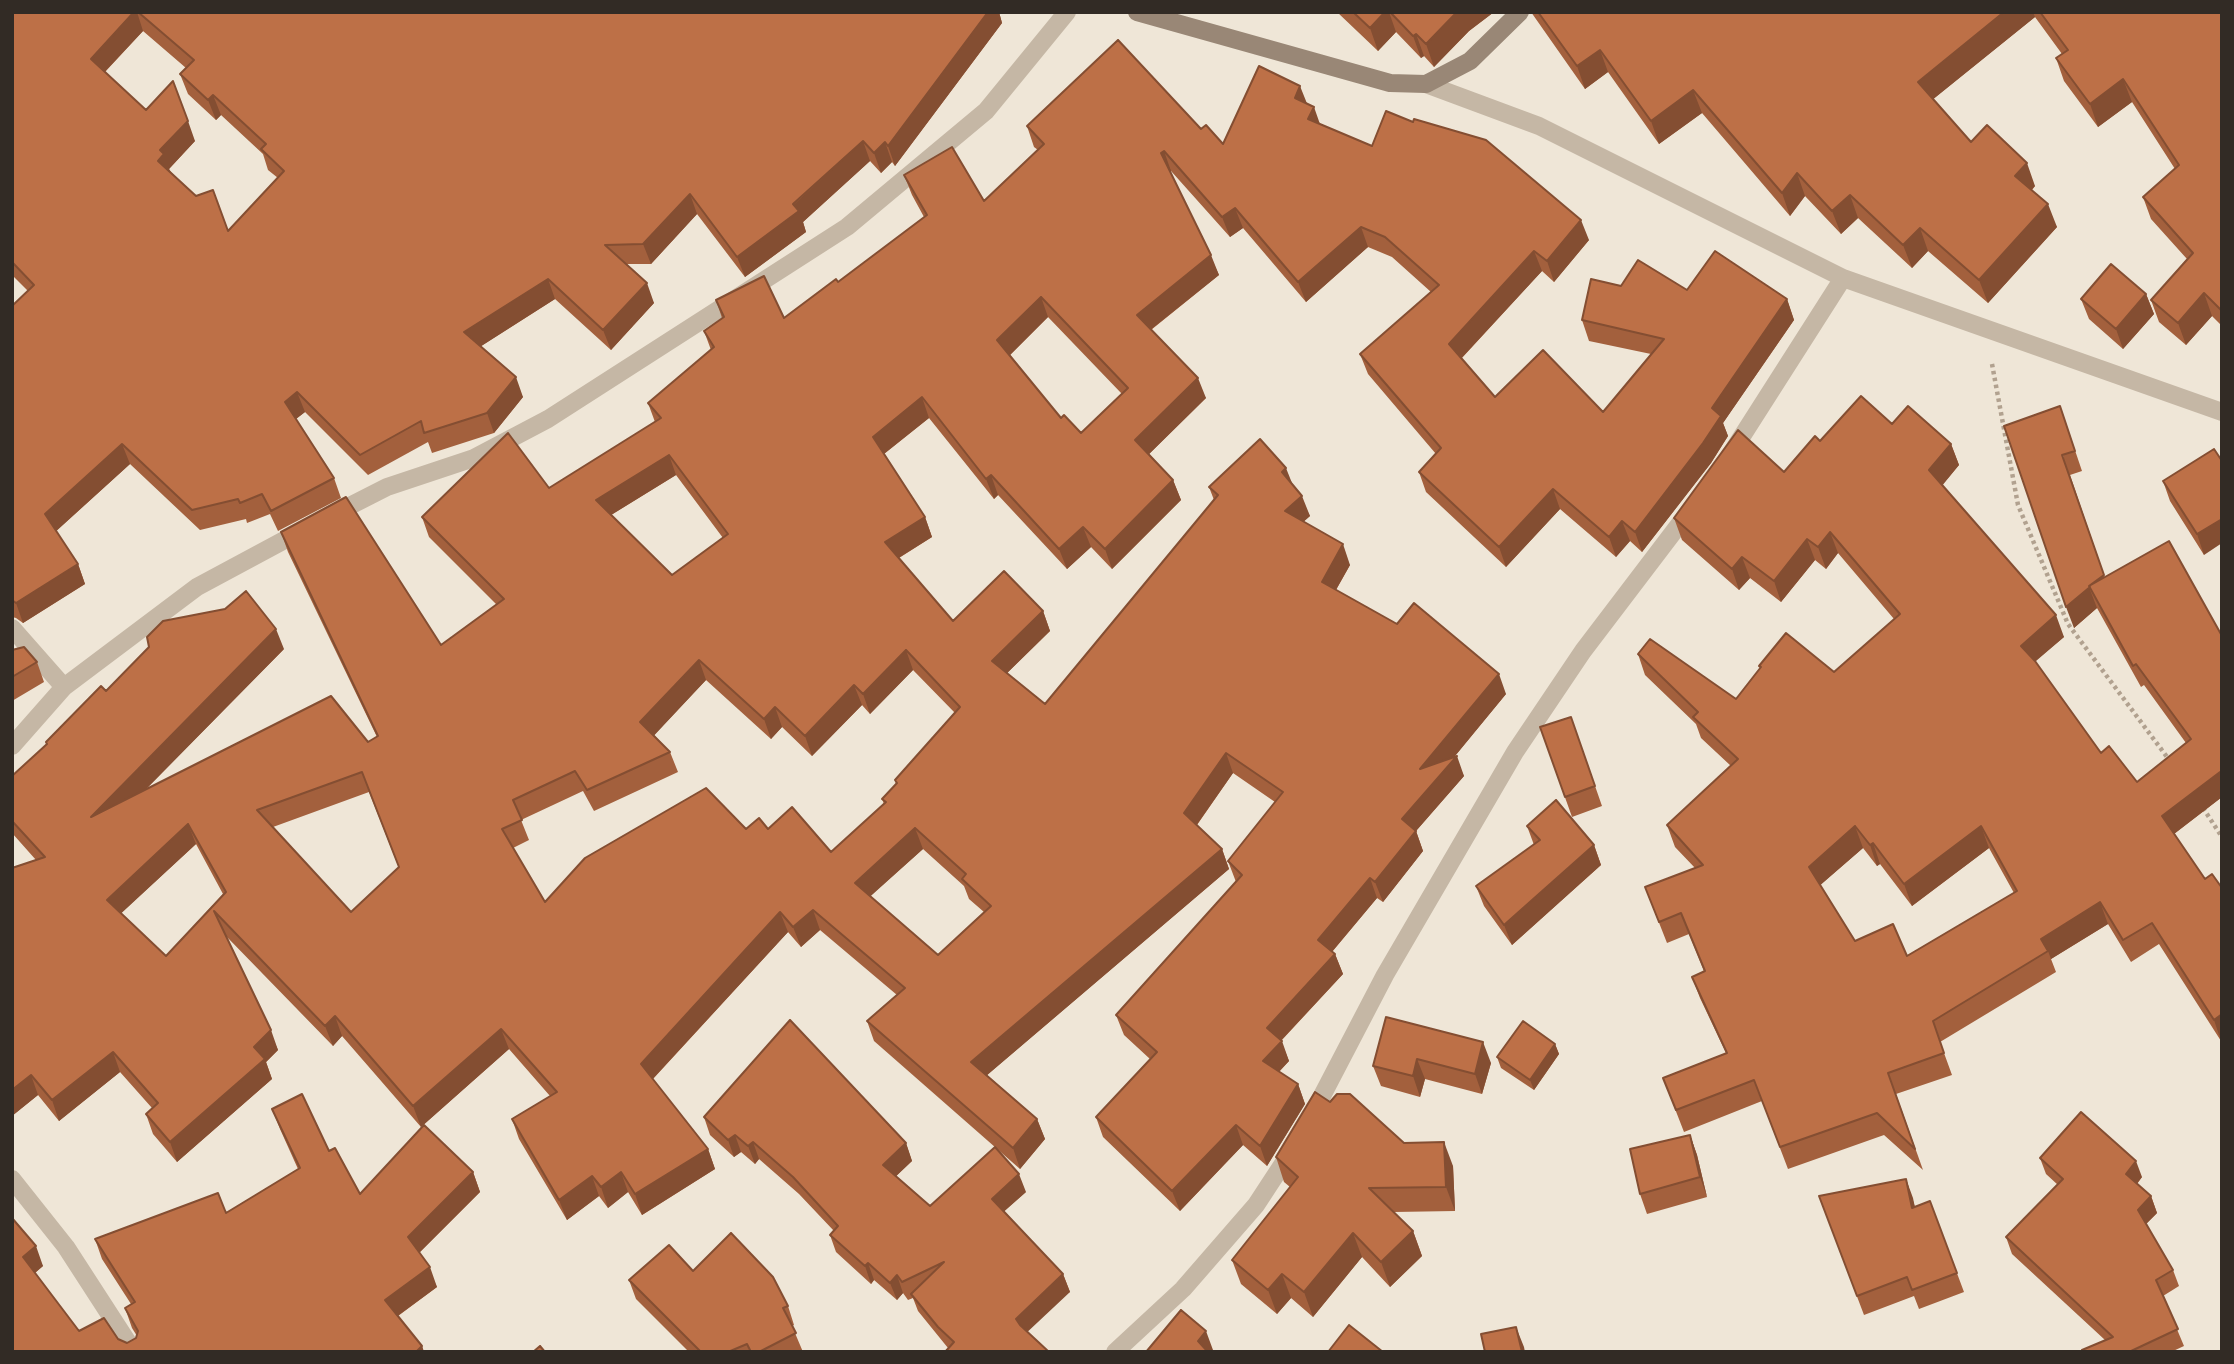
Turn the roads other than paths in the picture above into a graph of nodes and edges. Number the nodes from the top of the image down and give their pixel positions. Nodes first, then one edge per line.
1 (1067, 12) edge
2 (1136, 12) edge
3 (1520, 12) edge
4 (1426, 84) junction
5 (1843, 278) junction
6 (2222, 412) edge
7 (1720, 470) edge
8 (1704, 491) edge
9 (12, 628) edge
10 (64, 687) junction
11 (12, 746) edge
12 (12, 1179) edge
13 (134, 1352) edge
14 (1115, 1352) edge

1 - 10 street
2 - 4 main road
3 - 4 main road
4 - 5 street
5 - 6 street
5 - 7 street
8 - 14 street
9 - 10 street
10 - 11 street
12 - 13 street

